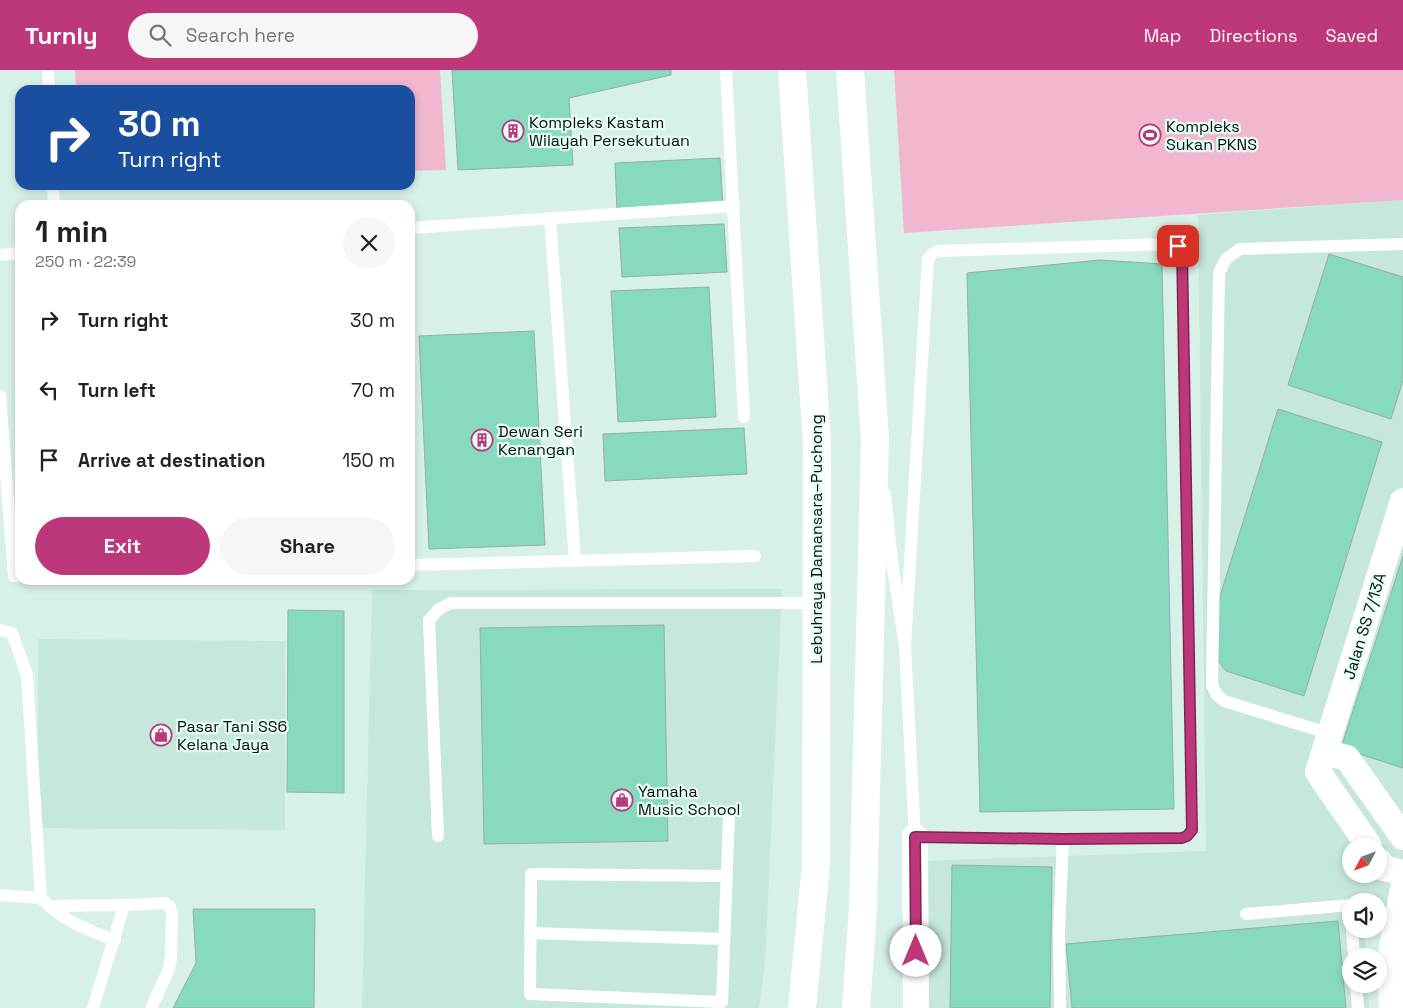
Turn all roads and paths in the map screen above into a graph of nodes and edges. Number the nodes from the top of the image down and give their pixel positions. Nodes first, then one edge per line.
1 (48, 70) edge
2 (726, 70) edge
3 (792, 70) edge
4 (850, 70) edge
5 (48, 85) edge
6 (734, 206) junction
7 (550, 218) junction
8 (415, 228) edge
9 (1403, 244) edge
10 (15, 254) edge
11 (0, 255) edge
12 (865, 300) junction
13 (0, 396) edge
14 (744, 417) dead end
15 (3, 472) edge
16 (1403, 501) edge
17 (754, 556) dead end
18 (575, 561) junction
19 (415, 565) edge
20 (15, 576) edge
21 (817, 603) junction
22 (0, 630) edge
23 (905, 646) junction
24 (1328, 743) junction
25 (729, 815) dead end
26 (438, 836) dead end
27 (915, 837) junction
28 (1403, 837) edge
29 (1363, 838) edge
30 (1063, 839) junction
31 (1388, 870) edge
32 (1403, 874) edge
33 (727, 876) junction
34 (1403, 889) edge
35 (0, 895) edge
36 (45, 902) junction
37 (124, 906) junction
38 (1342, 906) edge
39 (1246, 914) dead end
40 (530, 933) junction
41 (115, 940) junction
42 (724, 940) junction
43 (1357, 993) edge
44 (93, 1008) edge
45 (151, 1008) edge
46 (802, 1008) edge
47 (856, 1008) edge
48 (916, 1008) edge
49 (1060, 1008) edge
50 (1358, 1008) edge
51 (1392, 1008) edge

1 - 5 lane
2 - 6 lane
3 - 21 highway, Lebuhraya Damansara–Puchong
4 - 12 highway
6 - 7 lane
6 - 14 lane
7 - 8 lane
7 - 18 lane
9 - 24 lane
10 - 11 lane
12 - 23 lane
12 - 47 highway
13 - 15 lane
15 - 20 lane
16 - 24 street, Jalan SS 7/13A
17 - 18 lane
18 - 19 lane
21 - 26 lane
21 - 46 highway, Lebuhraya Damansara–Puchong
22 - 36 lane
23 - 27 lane
23 - 30 lane
24 - 28 street
24 - 29 street, Jalan SS 7/13A
25 - 33 lane
27 - 30 lane
27 - 48 street
30 - 49 lane
31 - 32 street
33 - 40 lane
33 - 42 lane
34 - 51 street
35 - 36 lane
36 - 37 lane
36 - 41 lane
37 - 41 lane
37 - 45 lane
38 - 39 lane
40 - 42 lane
40 - 42 lane
41 - 44 lane
43 - 50 lane

